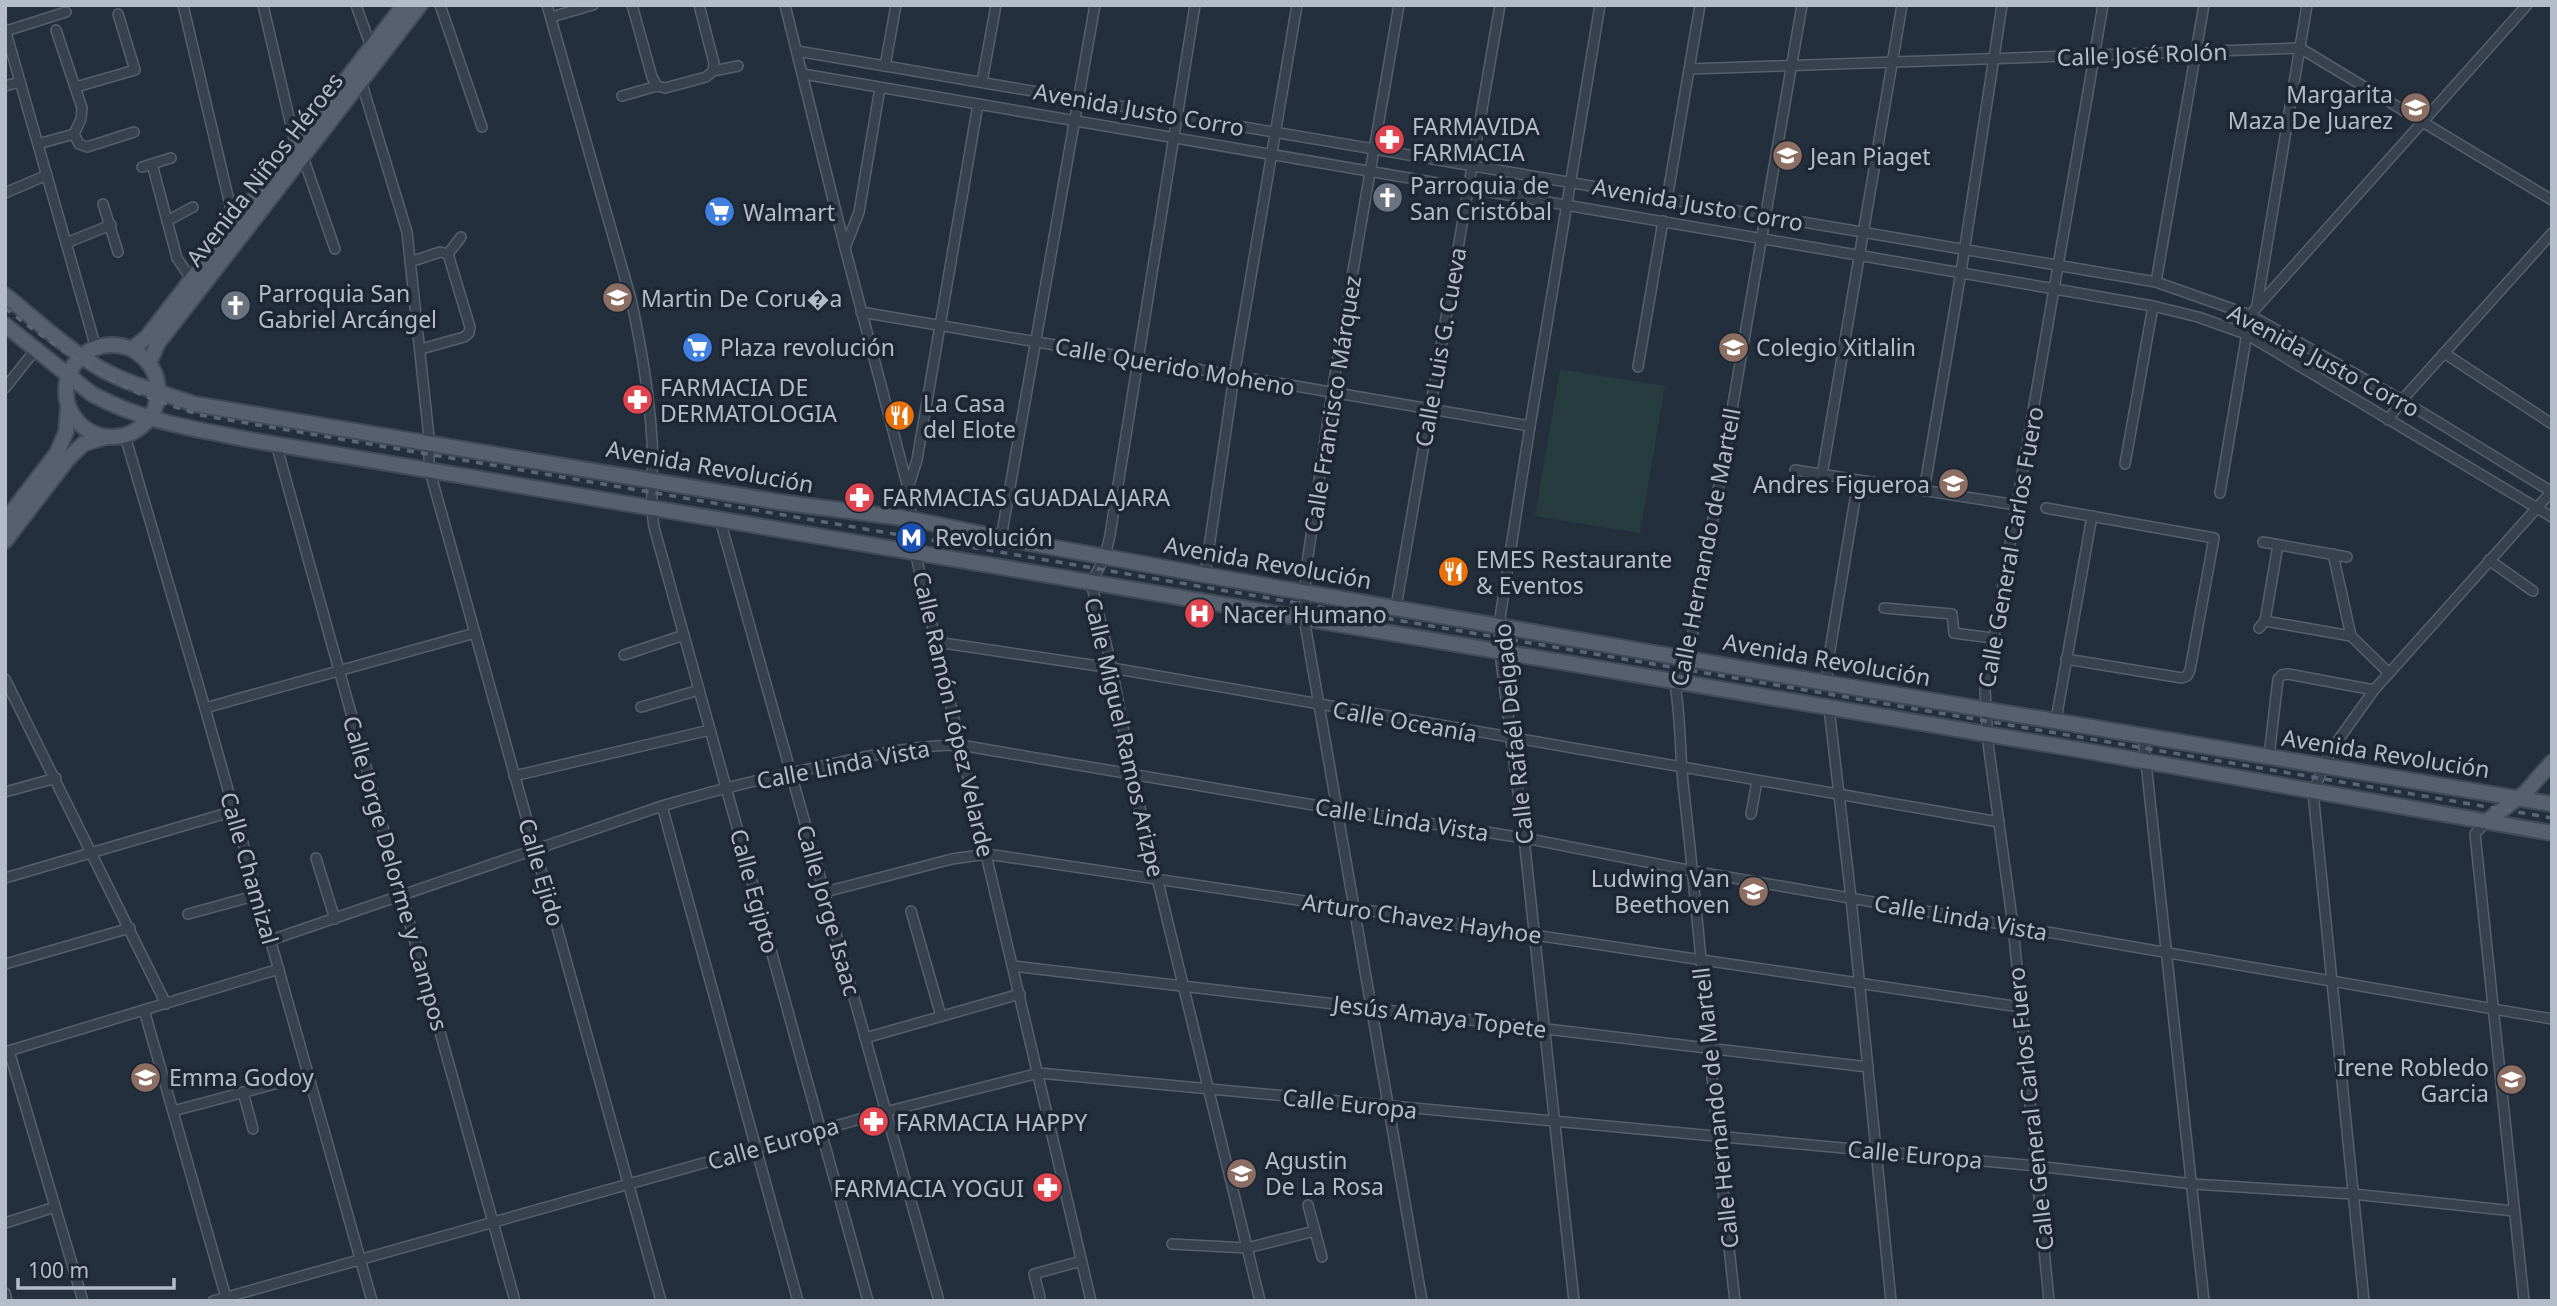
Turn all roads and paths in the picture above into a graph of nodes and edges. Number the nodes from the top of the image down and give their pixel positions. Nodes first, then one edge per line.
1 (183, 5) edge
2 (263, 5) edge
3 (356, 5) edge
4 (404, 5) edge
5 (420, 5) edge
6 (440, 5) edge
7 (547, 5) edge
8 (593, 5) edge
9 (632, 5) edge
10 (699, 5) edge
11 (785, 5) edge
12 (896, 5) edge
13 (996, 5) edge
14 (1095, 5) edge
15 (1195, 5) edge
16 (1297, 5) edge
17 (1399, 5) edge
18 (1500, 5) edge
19 (1600, 5) edge
20 (1700, 5) edge
21 (1802, 5) edge
22 (1902, 5) edge
23 (2002, 5) edge
24 (2104, 5) edge
25 (2204, 5) edge
26 (2307, 5) edge
27 (2527, 5) edge
28 (66, 12) dead end
29 (118, 14) dead end
30 (551, 17) junction
31 (6, 30) edge
32 (56, 30) dead end
33 (371, 47) junction
34 (2300, 48) junction
35 (797, 51) junction
36 (2195, 52) junction
37 (2095, 56) junction
38 (1993, 60) junction
39 (376, 61) junction
40 (1892, 63) junction
41 (885, 65) junction
42 (738, 66) dead end
43 (1791, 66) junction
44 (1689, 69) junction
45 (713, 71) junction
46 (803, 74) junction
47 (361, 81) junction
48 (20, 82) junction
49 (982, 82) junction
50 (5, 86) edge
51 (657, 86) junction
52 (76, 87) junction
53 (880, 88) junction
54 (622, 96) dead end
55 (1080, 99) junction
56 (978, 104) junction
57 (1178, 115) junction
58 (1076, 121) junction
59 (2422, 122) junction
60 (482, 127) dead end
61 (134, 132) dead end
62 (1275, 132) junction
63 (74, 134) junction
64 (1174, 138) junction
65 (295, 143) junction
66 (38, 144) junction
67 (1374, 149) junction
68 (1271, 154) junction
69 (303, 156) junction
70 (171, 159) dead end
71 (1472, 166) junction
72 (1370, 171) junction
73 (47, 175) junction
74 (1571, 182) junction
75 (1468, 188) junction
76 (5, 192) edge
77 (1667, 199) junction
78 (2552, 200) edge
79 (103, 204) dead end
80 (1567, 205) junction
81 (193, 207) dead end
82 (1764, 215) junction
83 (167, 221) junction
84 (234, 222) junction
85 (1663, 222) junction
86 (111, 225) junction
87 (1863, 232) junction
88 (2552, 233) edge
89 (461, 237) dead end
90 (1760, 238) junction
91 (66, 243) junction
92 (845, 248) junction
93 (334, 249) dead end
94 (1965, 249) junction
95 (118, 251) dead end
96 (448, 254) junction
97 (1859, 255) junction
98 (410, 262) junction
99 (2060, 265) junction
100 (1961, 272) junction
101 (191, 279) junction
102 (2156, 282) junction
103 (2055, 289) junction
104 (5, 295) edge
105 (2153, 306) junction
106 (2257, 307) junction
107 (861, 312) junction
108 (2250, 315) junction
109 (5, 325) edge
110 (939, 325) junction
111 (2246, 334) junction
112 (1036, 342) junction
113 (96, 348) junction
114 (36, 349) junction
115 (132, 349) junction
116 (421, 349) junction
117 (2444, 353) junction
118 (82, 356) junction
119 (1136, 359) junction
120 (149, 363) junction
121 (1638, 367) dead end
122 (69, 375) junction
123 (1234, 376) junction
124 (5, 388) edge
125 (158, 391) junction
126 (1332, 393) junction
127 (2402, 400) junction
128 (68, 407) junction
129 (1430, 409) junction
130 (149, 419) junction
131 (2388, 420) junction
132 (2552, 424) edge
133 (1530, 426) junction
134 (125, 436) junction
135 (106, 437) junction
136 (430, 443) junction
137 (276, 444) junction
138 (2125, 464) dead end
139 (429, 468) junction
140 (1795, 470) dead end
141 (1822, 475) junction
142 (652, 480) junction
143 (1858, 481) junction
144 (908, 488) junction
145 (1924, 491) junction
146 (2551, 492) edge
147 (2220, 493) dead end
148 (651, 506) junction
149 (2016, 506) junction
150 (2046, 508) dead end
151 (2536, 508) junction
152 (2092, 516) junction
153 (2552, 517) edge
154 (911, 519) junction
155 (720, 520) junction
156 (5, 521) edge
157 (1001, 538) junction
158 (5, 541) edge
159 (2263, 542) dead end
160 (2278, 545) junction
161 (915, 552) junction
162 (2333, 554) junction
163 (2347, 556) dead end
164 (1105, 557) junction
165 (2489, 561) junction
166 (1205, 575) junction
167 (1091, 583) junction
168 (2533, 591) dead end
169 (1304, 592) junction
170 (1396, 607) junction
171 (1884, 608) dead end
172 (1304, 618) junction
173 (1499, 624) junction
174 (475, 633) junction
175 (684, 635) junction
176 (2351, 636) junction
177 (1992, 638) junction
178 (936, 642) junction
179 (1500, 652) junction
180 (624, 654) dead end
181 (1688, 658) junction
182 (2066, 659) junction
183 (1112, 668) junction
184 (339, 670) junction
185 (2389, 673) junction
186 (5, 679) edge
187 (1682, 682) junction
188 (1827, 683) junction
189 (699, 690) junction
190 (2374, 690) junction
191 (1320, 706) junction
192 (641, 707) dead end
193 (205, 708) junction
194 (1829, 708) junction
195 (1984, 709) junction
196 (2056, 720) junction
197 (710, 730) junction
198 (1987, 735) junction
199 (2143, 735) junction
200 (1511, 739) junction
201 (960, 745) junction
202 (2269, 756) junction
203 (2146, 762) junction
204 (2552, 762) edge
205 (2325, 766) junction
206 (1681, 768) junction
207 (790, 773) junction
208 (1132, 775) junction
209 (514, 776) junction
210 (56, 778) junction
211 (1757, 781) junction
212 (726, 787) junction
213 (5, 792) edge
214 (2313, 792) junction
215 (1840, 795) junction
216 (2520, 798) junction
217 (2552, 804) edge
218 (662, 806) junction
219 (1337, 809) junction
220 (234, 811) junction
221 (1751, 814) dead end
222 (2487, 821) junction
223 (1999, 822) junction
224 (2552, 833) edge
225 (1524, 838) junction
226 (536, 850) junction
227 (92, 852) junction
228 (987, 854) junction
229 (316, 858) dead end
230 (1693, 871) junction
231 (5, 878) edge
232 (1158, 879) junction
233 (825, 892) junction
234 (258, 895) junction
235 (403, 896) junction
236 (1851, 898) junction
237 (1354, 907) junction
238 (911, 911) dead end
239 (188, 914) dead end
240 (335, 919) junction
241 (2012, 926) junction
242 (130, 928) junction
243 (1534, 934) junction
244 (271, 940) junction
245 (2167, 953) junction
246 (1700, 959) junction
247 (5, 964) edge
248 (1013, 966) junction
249 (279, 970) junction
250 (2331, 979) junction
251 (1859, 983) junction
252 (1183, 985) junction
253 (1020, 994) junction
254 (166, 1004) junction
255 (1371, 1007) junction
256 (2020, 1007) junction
257 (2493, 1009) junction
258 (144, 1010) junction
259 (941, 1016) junction
260 (2552, 1018) edge
261 (1543, 1028) junction
262 (864, 1038) junction
263 (1708, 1049) junction
264 (7, 1052) edge
265 (1868, 1067) junction
266 (1039, 1073) junction
267 (309, 1075) junction
268 (1209, 1089) junction
269 (243, 1092) junction
270 (1388, 1107) junction
271 (173, 1111) junction
272 (885, 1112) junction
273 (1553, 1122) junction
274 (253, 1129) dead end
275 (821, 1130) junction
276 (1716, 1136) junction
277 (756, 1148) junction
278 (1876, 1151) junction
279 (2036, 1166) junction
280 (629, 1184) junction
281 (2193, 1184) junction
282 (2353, 1194) junction
283 (1308, 1205) dead end
284 (55, 1207) junction
285 (2514, 1211) junction
286 (493, 1222) junction
287 (5, 1223) edge
288 (1315, 1231) junction
289 (1172, 1244) dead end
290 (1247, 1248) junction
291 (1322, 1257) dead end
292 (360, 1259) junction
293 (1082, 1261) junction
294 (5, 1293) edge
295 (1040, 1297) dead end
296 (226, 1299) edge
297 (7, 1301) edge
298 (83, 1301) edge
299 (213, 1301) edge
300 (372, 1301) edge
301 (515, 1301) edge
302 (661, 1301) edge
303 (798, 1301) edge
304 (868, 1301) edge
305 (939, 1301) edge
306 (1091, 1301) edge
307 (1260, 1301) edge
308 (1422, 1301) edge
309 (1574, 1301) edge
310 (1735, 1301) edge
311 (1891, 1301) edge
312 (2049, 1301) edge
313 (2204, 1301) edge
314 (2364, 1301) edge
315 (2524, 1301) edge

1 - 84 street
2 - 65 street
3 - 33 street
4 - 33 main road, Avenida Niños Héroes
5 - 39 main road, Avenida Niños Héroes
6 - 60 street
7 - 30 street, Calle Egipto
8 - 30 street
9 - 51 street
10 - 45 street
11 - 35 street, Calle Ramón López Velarde
12 - 41 street
13 - 49 street
14 - 55 street
15 - 57 street, Calle Miguel Ramos Arizpe
16 - 62 street
17 - 67 street, Calle Francisco Márquez
18 - 71 street, Calle Luis G. Cueva
19 - 74 street, Calle Rafaél Delgado
20 - 44 street
21 - 43 street, Calle Hernando de Martell
22 - 40 street
23 - 38 street
24 - 37 street, Calle General Carlos Fuero
25 - 36 street
26 - 34 street
27 - 59 street
28 - 31 street
29 - 52 street
30 - 142 street, Calle Egipto
31 - 48 street
32 - 52 street
33 - 39 street
33 - 65 main road, Avenida Niños Héroes
34 - 36 street, Calle José Rolón
34 - 59 street
34 - 106 street
35 - 41 street, Avenida Justo Corro
35 - 46 street, Calle Ramón López Velarde
36 - 37 street, Calle José Rolón
36 - 102 street
37 - 38 street, Calle José Rolón
37 - 99 street, Calle General Carlos Fuero
38 - 40 street, Calle José Rolón
38 - 94 street
39 - 47 main road, Avenida Niños Héroes
40 - 43 street, Calle José Rolón
40 - 87 street
41 - 49 street, Avenida Justo Corro
42 - 45 street
43 - 44 street, Calle José Rolón
43 - 82 street, Calle Hernando de Martell
44 - 77 street
45 - 51 street
46 - 53 street, Avenida Justo Corro
46 - 92 street, Calle Ramón López Velarde
47 - 69 main road, Avenida Niños Héroes
47 - 98 street, Calle Ejido
48 - 50 street
48 - 66 street
49 - 55 street, Avenida Justo Corro
51 - 54 street
52 - 63 street
53 - 56 street, Avenida Justo Corro
53 - 92 street
55 - 57 street, Avenida Justo Corro
55 - 58 street
56 - 58 street, Avenida Justo Corro
56 - 110 street
57 - 62 street, Avenida Justo Corro
57 - 64 street, Calle Miguel Ramos Arizpe
58 - 64 street, Avenida Justo Corro
58 - 112 street
59 - 78 street
59 - 106 street
61 - 63 street
62 - 67 street, Avenida Justo Corro
62 - 68 street
63 - 66 street
64 - 68 street, Avenida Justo Corro
64 - 119 street, Calle Miguel Ramos Arizpe
65 - 84 main road, Avenida Niños Héroes
66 - 73 street
67 - 71 street, Avenida Justo Corro
67 - 72 street, Calle Francisco Márquez
68 - 72 street, Avenida Justo Corro
68 - 123 street
69 - 93 street
69 - 120 main road, Avenida Niños Héroes
70 - 83 street
71 - 74 street, Avenida Justo Corro
71 - 75 street, Calle Luis G. Cueva
72 - 75 street, Avenida Justo Corro
72 - 126 street, Calle Francisco Márquez
73 - 76 street
73 - 91 street
74 - 77 street, Avenida Justo Corro
74 - 80 street, Calle Rafaél Delgado
75 - 80 street, Avenida Justo Corro
75 - 129 street, Calle Luis G. Cueva
77 - 82 street, Avenida Justo Corro
79 - 86 street
80 - 85 street, Avenida Justo Corro
80 - 133 street, Calle Rafaél Delgado
81 - 83 street
82 - 87 street, Avenida Justo Corro
82 - 90 street, Calle Hernando de Martell
83 - 101 street
84 - 101 main road, Avenida Niños Héroes
85 - 90 street, Avenida Justo Corro
85 - 121 street
86 - 91 street
86 - 95 street
87 - 94 street, Avenida Justo Corro
87 - 97 street
88 - 117 street
89 - 96 street
90 - 97 street, Avenida Justo Corro
90 - 181 street, Calle Hernando de Martell
91 - 113 street
92 - 107 street, Calle Ramón López Velarde
94 - 99 street, Avenida Justo Corro
94 - 100 street
96 - 98 street
96 - 116 street
97 - 100 street, Avenida Justo Corro
97 - 141 street
98 - 116 street, Calle Ejido
99 - 102 street, Avenida Justo Corro
99 - 103 street, Calle General Carlos Fuero
100 - 103 street, Avenida Justo Corro
100 - 145 street
101 - 115 main road, Avenida Niños Héroes
102 - 108 street, Avenida Justo Corro
103 - 105 street, Avenida Justo Corro
103 - 149 street, Calle General Carlos Fuero
104 - 118 main road, Avenida Revolución
105 - 111 street, Avenida Justo Corro
105 - 138 street
106 - 108 street
107 - 110 street, Calle Querido Moheno
107 - 144 street, Calle Ramón López Velarde
108 - 111 street
108 - 127 street, Avenida Justo Corro
109 - 114 main road, Avenida Revolución
110 - 112 street, Calle Querido Moheno
110 - 144 street
111 - 131 street, Avenida Justo Corro
111 - 147 street
112 - 119 street, Calle Querido Moheno
112 - 157 street
113 - 115 main road
113 - 118 main road
114 - 122 main road, Avenida Revolución
114 - 124 street
115 - 120 main road
116 - 136 street, Calle Ejido
117 - 127 street
117 - 132 street
118 - 122 main road
118 - 125 main road, Avenida Revolución
119 - 123 street, Calle Querido Moheno
119 - 164 street, Calle Miguel Ramos Arizpe
120 - 125 main road
122 - 128 main road
122 - 130 main road, Avenida Revolución
123 - 126 street, Calle Querido Moheno
123 - 166 street
125 - 130 main road
125 - 136 main road, Avenida Revolución
126 - 129 street, Calle Querido Moheno
126 - 169 street, Calle Francisco Márquez
127 - 131 street
127 - 146 street, Avenida Justo Corro
128 - 135 main road
128 - 156 main road
129 - 133 street, Calle Querido Moheno
129 - 170 street, Calle Luis G. Cueva
130 - 134 main road
130 - 137 main road, Avenida Revolución
131 - 151 street, Avenida Justo Corro
133 - 173 street, Calle Rafaél Delgado
134 - 135 main road
134 - 193 street, Calle Chamizal
135 - 158 main road
136 - 139 street, Calle Ejido
136 - 142 main road, Avenida Revolución
137 - 139 main road, Avenida Revolución
137 - 184 street, Calle Jorge Delorme y Campos
139 - 148 main road, Avenida Revolución
139 - 174 street, Calle Ejido
140 - 141 street
141 - 143 street
142 - 148 street, Calle Egipto
142 - 154 main road, Avenida Revolución
143 - 145 street
143 - 188 street
144 - 154 street, Calle Ramón López Velarde
145 - 149 street
146 - 151 street
148 - 155 main road, Avenida Revolución
148 - 175 street, Calle Egipto
149 - 177 street, Calle General Carlos Fuero
150 - 152 street
151 - 153 street, Avenida Justo Corro
151 - 165 street
152 - 182 street
152 - 182 street
154 - 157 main road, Avenida Revolución
154 - 161 street, Calle Ramón López Velarde
155 - 161 main road, Avenida Revolución
155 - 207 street, Calle Jorge Isaac
157 - 164 main road, Avenida Revolución
159 - 160 street
160 - 162 street
160 - 176 street
161 - 167 main road, Avenida Revolución
161 - 178 street, Calle Ramón López Velarde
162 - 163 street
162 - 176 street
164 - 166 main road, Avenida Revolución
164 - 167 street, Calle Miguel Ramos Arizpe
165 - 168 street
165 - 185 street
166 - 169 main road, Avenida Revolución
167 - 172 main road, Avenida Revolución
167 - 183 street, Calle Miguel Ramos Arizpe
169 - 170 main road, Avenida Revolución
169 - 172 street, Calle Francisco Márquez
170 - 173 main road, Avenida Revolución
171 - 177 street
172 - 179 main road, Avenida Revolución
172 - 191 street, Calle Francisco Márquez
173 - 179 street, Calle Rafaél Delgado
173 - 181 main road, Avenida Revolución
174 - 184 street
174 - 209 street, Calle Ejido
175 - 180 street
175 - 189 street, Calle Egipto
176 - 185 street
177 - 195 street, Calle General Carlos Fuero
178 - 183 street, Calle Oceanía
178 - 201 street, Calle Ramón López Velarde
179 - 187 main road, Avenida Revolución
179 - 200 street, Calle Rafaél Delgado
181 - 187 street, Calle Hernando de Martell
181 - 188 main road, Avenida Revolución
182 - 196 street
183 - 191 street, Calle Oceanía
183 - 208 street, Calle Miguel Ramos Arizpe
184 - 193 street
184 - 235 street, Calle Jorge Delorme y Campos
185 - 190 street
186 - 210 street
187 - 194 main road, Avenida Revolución
187 - 206 street, Calle Hernando de Martell
188 - 195 main road, Avenida Revolución
189 - 192 street
189 - 197 street, Calle Egipto
190 - 202 street
190 - 205 street
191 - 200 street, Calle Oceanía
191 - 219 street, Calle Francisco Márquez
193 - 220 street, Calle Chamizal
194 - 198 main road, Avenida Revolución
194 - 215 street
195 - 196 main road, Avenida Revolución
195 - 198 street, Calle General Carlos Fuero
196 - 199 main road, Avenida Revolución
197 - 209 street
197 - 212 street, Calle Egipto
198 - 203 main road, Avenida Revolución
198 - 223 street, Calle General Carlos Fuero
199 - 202 main road, Avenida Revolución
199 - 203 street
200 - 206 street, Calle Oceanía
200 - 225 street, Calle Rafaél Delgado
201 - 207 street, Calle Linda Vista
201 - 208 street, Calle Linda Vista
201 - 228 street, Calle Ramón López Velarde
202 - 205 main road, Avenida Revolución
203 - 214 main road, Avenida Revolución
203 - 245 street
204 - 216 main road
205 - 214 street
205 - 216 main road, Avenida Revolución
206 - 211 street, Calle Oceanía
206 - 230 street, Calle Hernando de Martell
207 - 212 street, Calle Linda Vista
207 - 233 street, Calle Jorge Isaac
208 - 219 street, Calle Linda Vista
208 - 232 street, Calle Miguel Ramos Arizpe
209 - 226 street, Calle Ejido
210 - 213 street
210 - 227 street
211 - 215 street, Calle Oceanía
211 - 221 street
212 - 218 street, Calle Linda Vista
212 - 275 street, Calle Egipto
214 - 222 main road, Avenida Revolución
214 - 250 street
215 - 223 street, Calle Oceanía
215 - 236 street
216 - 217 main road, Avenida Revolución
216 - 222 main road
218 - 226 street, Calle Linda Vista
218 - 277 street
219 - 225 street, Calle Linda Vista
219 - 237 street, Calle Francisco Márquez
220 - 227 street
220 - 234 street, Calle Chamizal
222 - 224 main road, Avenida Revolución
222 - 257 street
223 - 241 street, Calle General Carlos Fuero
225 - 230 street, Calle Linda Vista
225 - 243 street, Calle Rafaél Delgado
226 - 235 street, Calle Linda Vista
226 - 280 street, Calle Ejido
227 - 231 street
227 - 242 street
228 - 232 street, Arturo Chavez Hayhoe
228 - 233 street, Arturo Chavez Hayhoe
228 - 248 street, Calle Ramón López Velarde
229 - 240 street
230 - 236 street, Calle Linda Vista
230 - 246 street, Calle Hernando de Martell
232 - 237 street, Arturo Chavez Hayhoe
232 - 252 street, Calle Miguel Ramos Arizpe
233 - 262 street, Calle Jorge Isaac
234 - 239 street
234 - 244 street, Calle Chamizal
235 - 240 street, Calle Linda Vista
235 - 286 street, Calle Jorge Delorme y Campos
236 - 241 street, Calle Linda Vista
236 - 251 street
237 - 243 street, Arturo Chavez Hayhoe
237 - 255 street, Calle Francisco Márquez
238 - 259 street
240 - 244 street, Calle Linda Vista
241 - 245 street, Calle Linda Vista
241 - 256 street, Calle General Carlos Fuero
242 - 247 street
242 - 254 street
243 - 246 street, Arturo Chavez Hayhoe
243 - 261 street, Calle Rafaél Delgado
244 - 249 street, Calle Chamizal
245 - 250 street, Calle Linda Vista
245 - 281 street
246 - 251 street, Arturo Chavez Hayhoe
246 - 263 street, Calle Hernando de Martell
248 - 252 street, Jesús Amaya Topete
248 - 253 street, Calle Ramón López Velarde
249 - 254 street
249 - 267 street, Calle Chamizal
250 - 257 street, Calle Linda Vista
250 - 282 street
251 - 256 street, Arturo Chavez Hayhoe
251 - 265 street
252 - 255 street, Jesús Amaya Topete
252 - 268 street, Calle Miguel Ramos Arizpe
253 - 259 street
253 - 266 street, Calle Ramón López Velarde
254 - 258 street
255 - 261 street, Jesús Amaya Topete
255 - 270 street, Calle Francisco Márquez
256 - 279 street, Calle General Carlos Fuero
257 - 260 street, Calle Linda Vista
257 - 285 street
258 - 264 street
258 - 271 street
259 - 262 street
261 - 263 street, Jesús Amaya Topete
261 - 273 street, Calle Rafaél Delgado
262 - 272 street, Calle Jorge Isaac
263 - 265 street, Jesús Amaya Topete
263 - 276 street, Calle Hernando de Martell
264 - 284 street
265 - 278 street
266 - 268 street, Calle Europa
266 - 272 street, Calle Europa
266 - 293 street, Calle Ramón López Velarde
267 - 269 street
267 - 292 street, Calle Chamizal
268 - 270 street, Calle Europa
268 - 290 street, Calle Miguel Ramos Arizpe
269 - 271 street
269 - 274 street
270 - 273 street, Calle Europa
270 - 308 street, Calle Francisco Márquez
271 - 296 street
272 - 275 street, Calle Europa
272 - 305 street, Calle Jorge Isaac
273 - 276 street, Calle Europa
273 - 309 street, Calle Rafaél Delgado
275 - 277 street, Calle Europa
275 - 304 street, Calle Egipto
276 - 278 street, Calle Europa
276 - 310 street, Calle Hernando de Martell
277 - 280 street, Calle Europa
277 - 303 street
278 - 279 street, Calle Europa
278 - 311 street
279 - 281 street, Calle Europa
279 - 312 street, Calle General Carlos Fuero
280 - 286 street, Calle Europa
280 - 302 street, Calle Ejido
281 - 282 street, Calle Europa
281 - 313 street
282 - 285 street, Calle Europa
282 - 314 street
283 - 288 street
284 - 287 street
284 - 298 street
285 - 315 street
286 - 292 street, Calle Europa
286 - 301 street, Calle Jorge Delorme y Campos
288 - 290 street
288 - 291 street
289 - 290 street
290 - 307 street, Calle Miguel Ramos Arizpe
292 - 296 street, Calle Europa
292 - 300 street, Calle Chamizal
293 - 295 street
293 - 306 street, Calle Ramón López Velarde
294 - 297 street
296 - 299 street, Calle Europa

